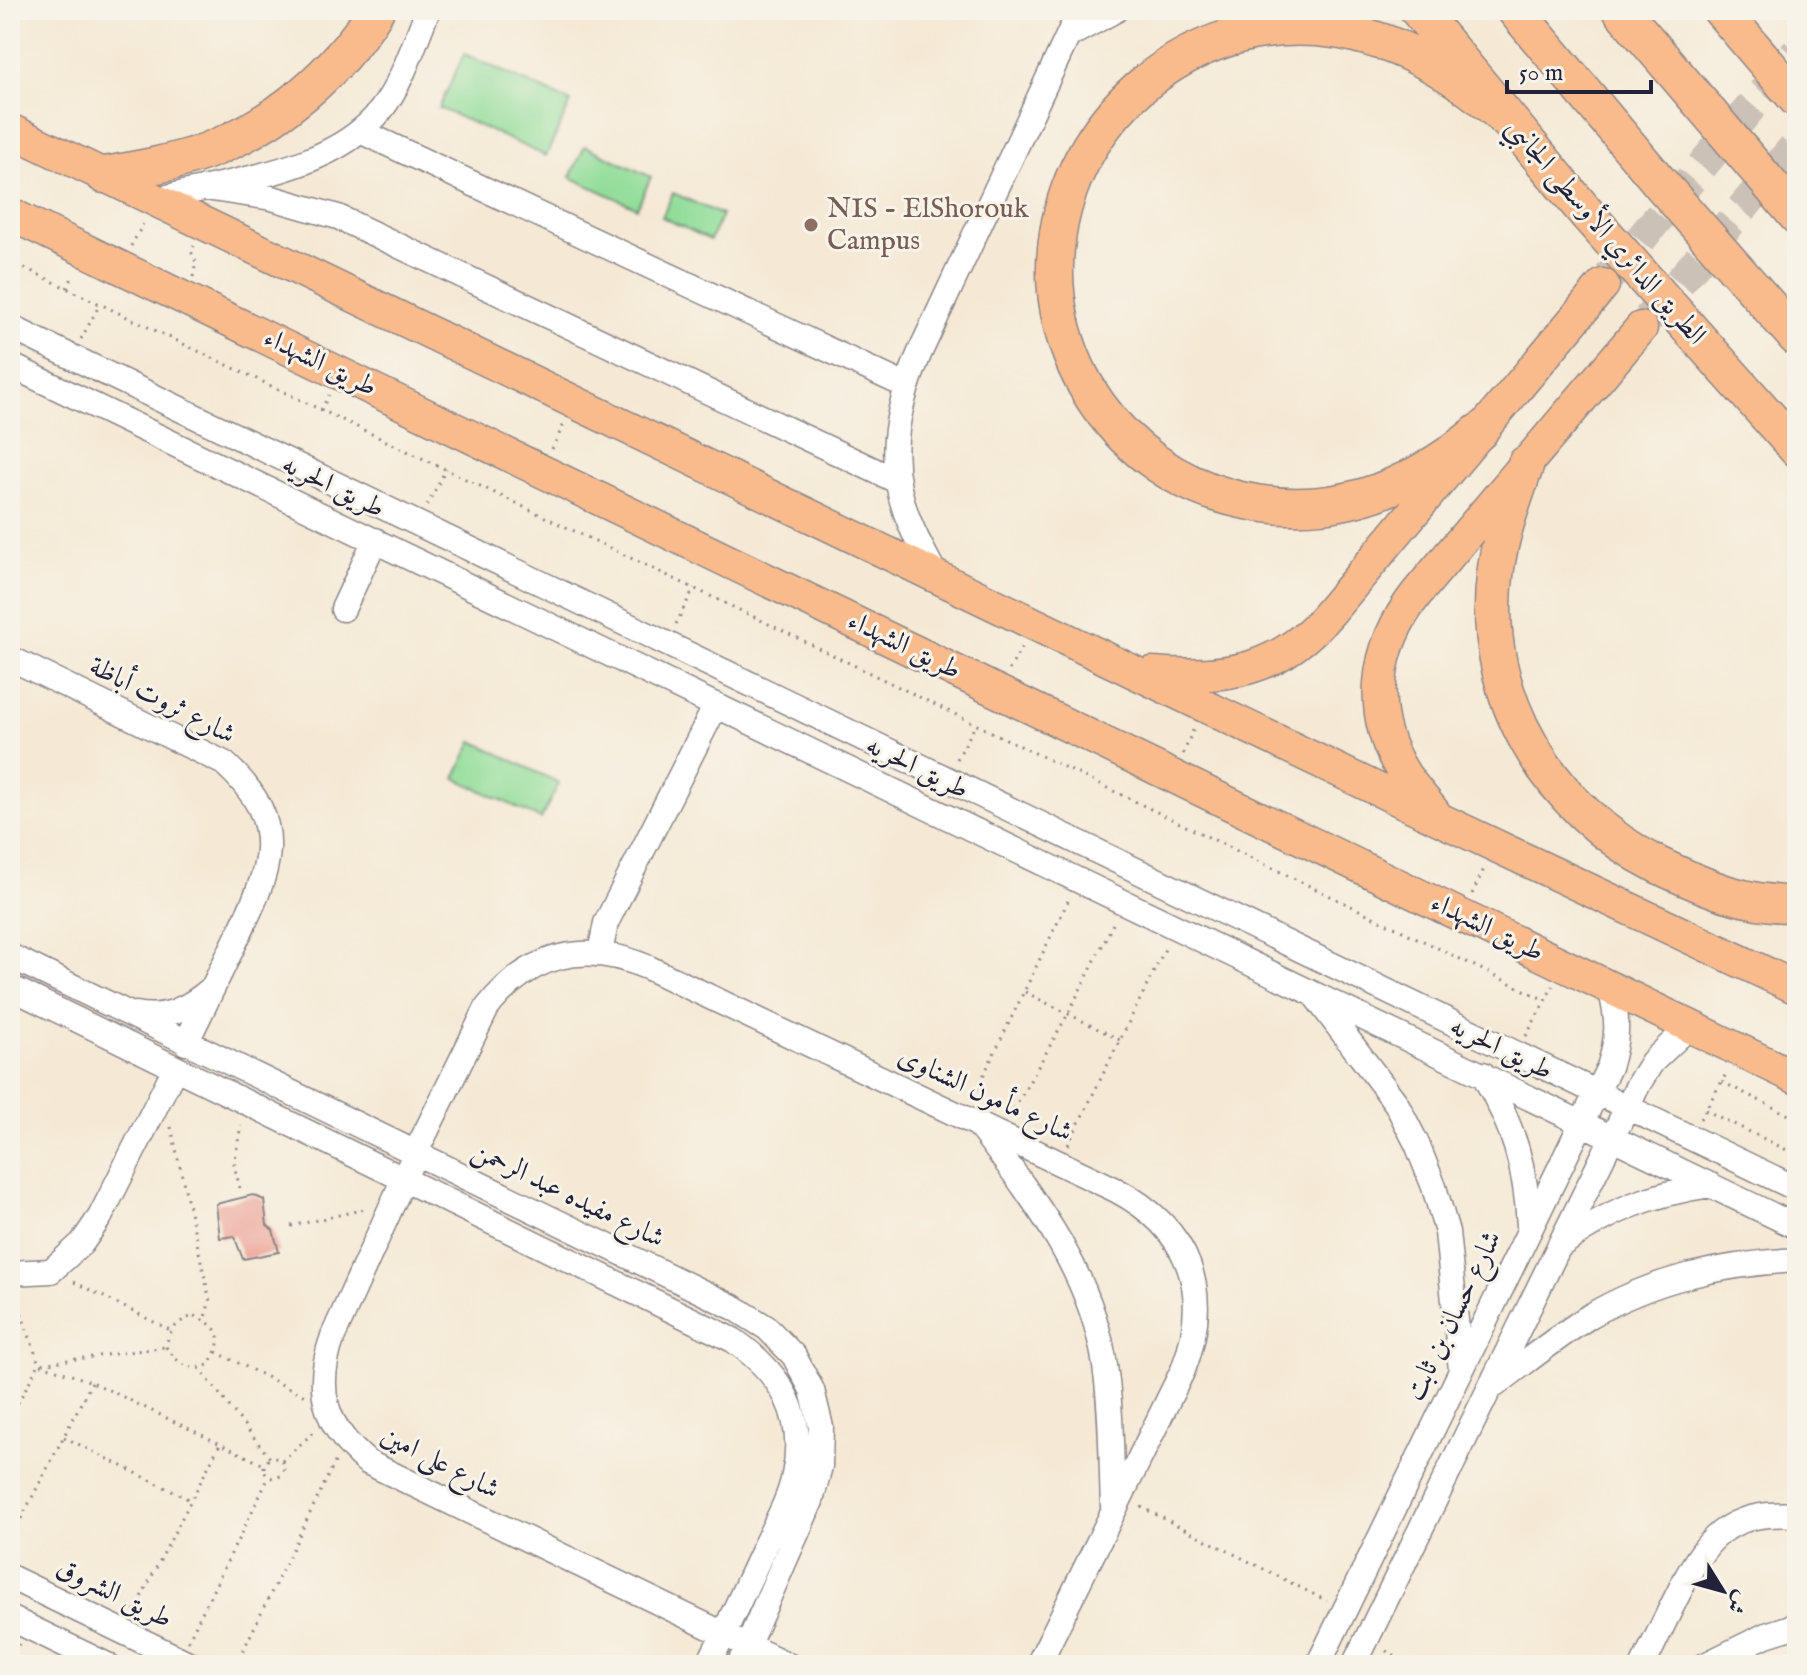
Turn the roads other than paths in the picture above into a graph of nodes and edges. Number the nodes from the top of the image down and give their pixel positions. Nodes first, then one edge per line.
1 (376, 10) edge
2 (428, 10) edge
3 (1080, 10) edge
4 (1116, 10) edge
5 (1418, 10) edge
6 (1515, 10) edge
7 (1621, 10) edge
8 (1721, 10) edge
9 (1068, 36) junction
10 (1797, 99) edge
11 (1513, 126) junction
12 (10, 130) edge
13 (360, 131) junction
14 (104, 175) junction
15 (205, 188) junction
16 (156, 200) junction
17 (10, 214) edge
18 (1797, 216) edge
19 (1603, 285) tunnel mouth
20 (10, 327) edge
21 (1641, 328) tunnel mouth
22 (1797, 338) edge
23 (36, 340) junction
24 (15, 369) edge
25 (906, 386) junction
26 (1480, 431) junction
27 (1797, 449) edge
28 (1526, 464) junction
29 (897, 481) junction
30 (375, 540) junction
31 (936, 576) junction
32 (343, 609) dead end
33 (10, 658) edge
34 (1134, 672) junction
35 (716, 705) junction
36 (1439, 819) junction
37 (1797, 904) edge
38 (600, 953) junction
39 (10, 956) edge
40 (10, 987) edge
41 (1610, 987) junction
42 (213, 988) junction
43 (1797, 988) edge
44 (1312, 992) junction
45 (122, 1011) junction
46 (1690, 1026) junction
47 (187, 1043) junction
48 (175, 1068) junction
49 (1483, 1074) junction
50 (1797, 1078) edge
51 (1598, 1091) junction
52 (1628, 1106) junction
53 (970, 1121) junction
54 (1582, 1122) junction
55 (1613, 1137) junction
56 (415, 1154) junction
57 (404, 1178) junction
58 (1711, 1185) junction
59 (1797, 1189) edge
60 (1797, 1227) edge
61 (1529, 1232) junction
62 (1559, 1247) junction
63 (1797, 1260) edge
64 (10, 1273) edge
65 (1461, 1371) junction
66 (1489, 1389) junction
67 (1117, 1505) junction
68 (1797, 1515) edge
69 (10, 1577) edge
70 (10, 1618) edge
71 (1797, 1625) edge
72 (723, 1635) junction
73 (743, 1656) edge
74 (186, 1662) edge
75 (107, 1665) edge
76 (708, 1665) edge
77 (788, 1665) edge
78 (1038, 1665) edge
79 (1318, 1665) edge
80 (1354, 1665) edge
81 (1643, 1665) edge
82 (1705, 1665) edge

1 - 14 highway
2 - 13 street
3 - 9 street
4 - 9 street
5 - 11 highway, الطريق الدائري الأوسطى الجانبي
6 - 22 highway
7 - 18 highway
8 - 10 highway
9 - 25 street
11 - 26 highway
11 - 27 highway, الطريق الدائري الأوسطى الجانبي
12 - 14 main road
13 - 15 street
13 - 25 street
14 - 16 main road
15 - 16 street
15 - 29 street
16 - 31 main road
17 - 41 main road, طريق الشهداء
19 - 26 main road
20 - 23 street, طريق الحريه
21 - 28 main road
23 - 24 street
23 - 51 street, طريق الحريه
24 - 30 street, طريق الحريه
25 - 29 street
26 - 34 main road
28 - 36 main road
28 - 37 highway
29 - 31 street
30 - 32 street
30 - 35 street, طريق الحريه
31 - 34 main road
33 - 42 street, شارع ثروت أباظة
34 - 36 main road
35 - 38 street
35 - 44 street, طريق الحريه
36 - 43 main road
38 - 53 street, شارع مأمون الشناوى
38 - 56 street, شارع مأمون الشناوى
39 - 45 street, شارع مفيده عبد الرحمن
40 - 48 street, شارع مفيده عبد الرحمن
41 - 46 main road, طريق الشهداء
41 - 51 street, شارع حسان بن ثابت
42 - 45 street
42 - 47 street, شارع ثروت أباظة
44 - 49 street, طريق الحريه
44 - 65 street
45 - 47 street, شارع مفيده عبد الرحمن
46 - 50 main road, طريق الشهداء
46 - 52 street
47 - 48 street, شارع ثروت أباظة
47 - 56 street, شارع مفيده عبد الرحمن
48 - 57 street, شارع مفيده عبد الرحمن
48 - 64 street, شارع ثروت أباظة
49 - 54 street, طريق الحريه
49 - 61 street
51 - 52 street, طريق الحريه
51 - 54 street, شارع حسان بن ثابت
52 - 55 street
52 - 59 street, طريق الحريه
53 - 67 street
53 - 67 street, شارع مأمون الشناوى
54 - 55 street, طريق الحريه
54 - 61 street, شارع حسان بن ثابت
55 - 58 street, طريق الحريه
55 - 62 street
56 - 57 street, شارع على امين
56 - 73 street, شارع مفيده عبد الرحمن
57 - 72 street, شارع مفيده عبد الرحمن
57 - 72 street, شارع على امين
58 - 60 street, طريق الحريه
58 - 62 street
61 - 65 street, شارع حسان بن ثابت
62 - 66 street
63 - 66 street
65 - 79 street, شارع حسان بن ثابت
66 - 80 street
67 - 78 street, شارع مأمون الشناوى
68 - 81 street
69 - 74 street, طريق الشروق
70 - 75 street
71 - 82 street
72 - 73 street, شارع على امين
72 - 76 street, شارع مفيده عبد الرحمن
73 - 77 street

